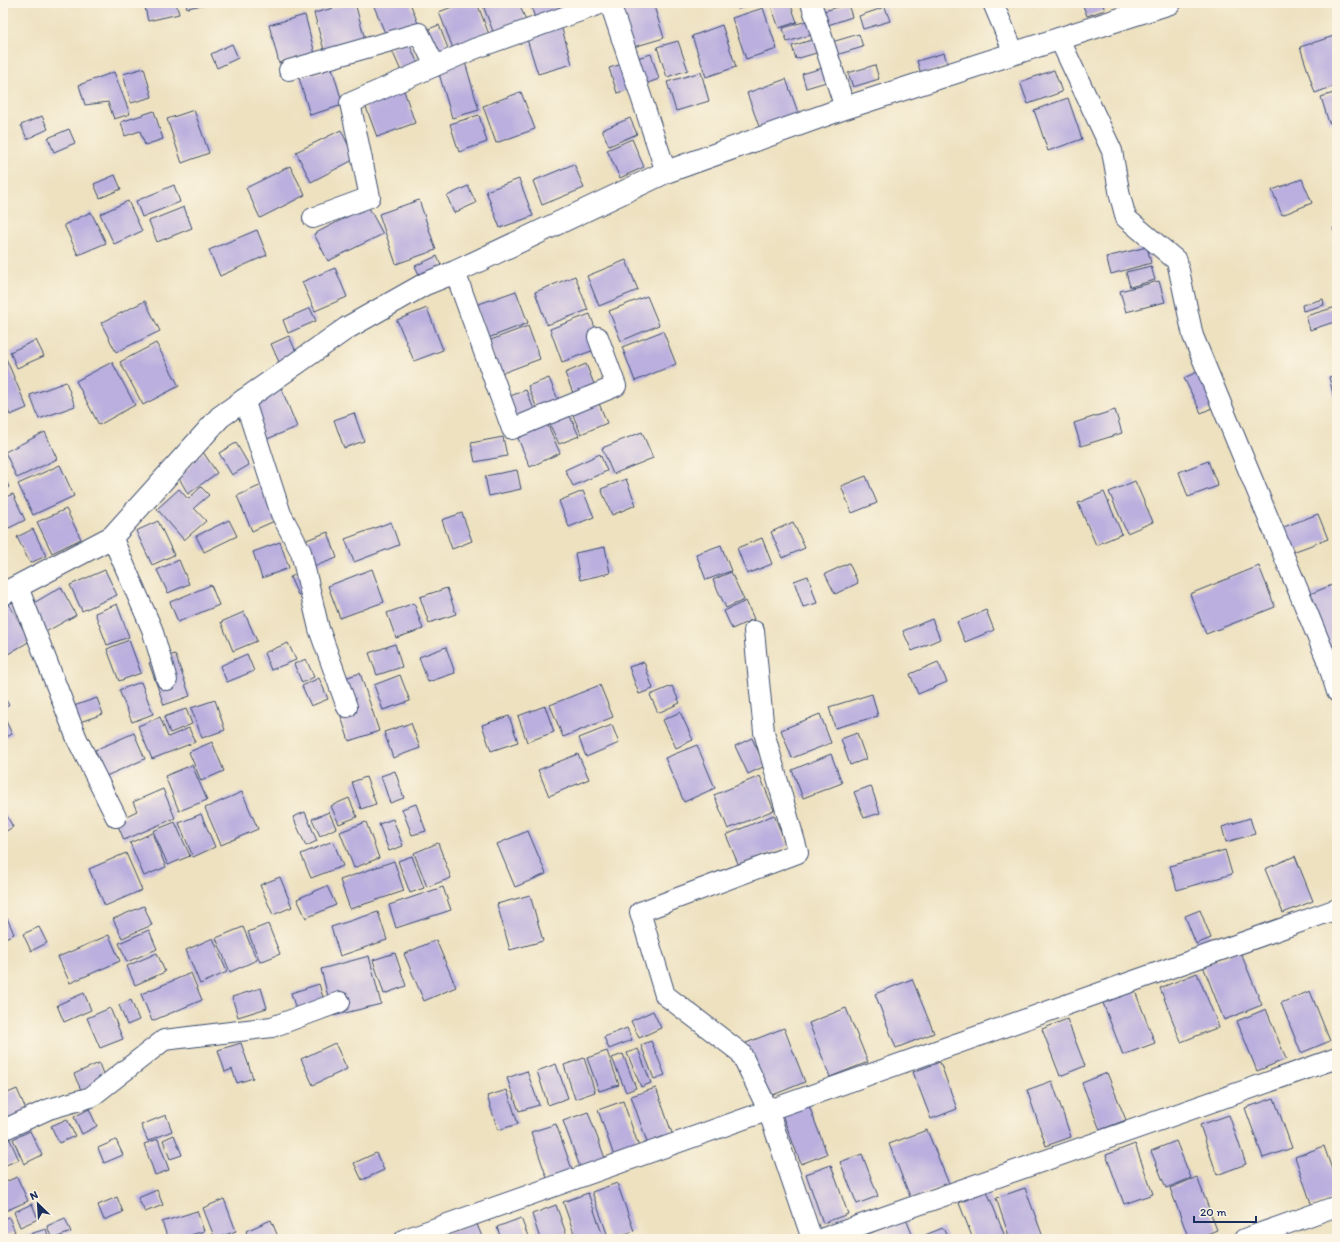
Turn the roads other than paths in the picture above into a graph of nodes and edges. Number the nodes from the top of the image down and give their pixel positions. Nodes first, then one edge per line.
1 (603, 3) edge
2 (610, 3) edge
3 (811, 3) edge
4 (993, 3) edge
5 (1170, 3) edge
6 (1059, 38) junction
7 (1014, 53) junction
8 (435, 66) junction
9 (289, 70) dead end
10 (845, 108) junction
11 (666, 172) junction
12 (313, 218) dead end
13 (455, 272) junction
14 (598, 337) dead end
15 (244, 399) junction
16 (112, 537) junction
17 (11, 590) edge
18 (754, 631) dead end
19 (168, 680) dead end
20 (1337, 692) edge
21 (347, 707) dead end
22 (116, 817) dead end
23 (1337, 909) edge
24 (340, 1002) dead end
25 (1337, 1058) edge
26 (768, 1110) junction
27 (3, 1130) edge
28 (1337, 1206) edge
29 (405, 1239) edge
30 (812, 1239) edge
31 (822, 1239) edge
32 (1244, 1239) edge

1 - 8 street
2 - 11 street
3 - 10 street
4 - 7 street
5 - 6 street
6 - 7 street
6 - 20 street
7 - 10 street
8 - 9 street
8 - 12 street
10 - 11 street
11 - 13 street
13 - 14 street
13 - 15 street
15 - 16 street
15 - 21 street
16 - 17 street
16 - 19 street
17 - 22 street
18 - 26 street
23 - 26 street
24 - 27 street
25 - 31 street
26 - 29 street
26 - 30 street
28 - 32 street

